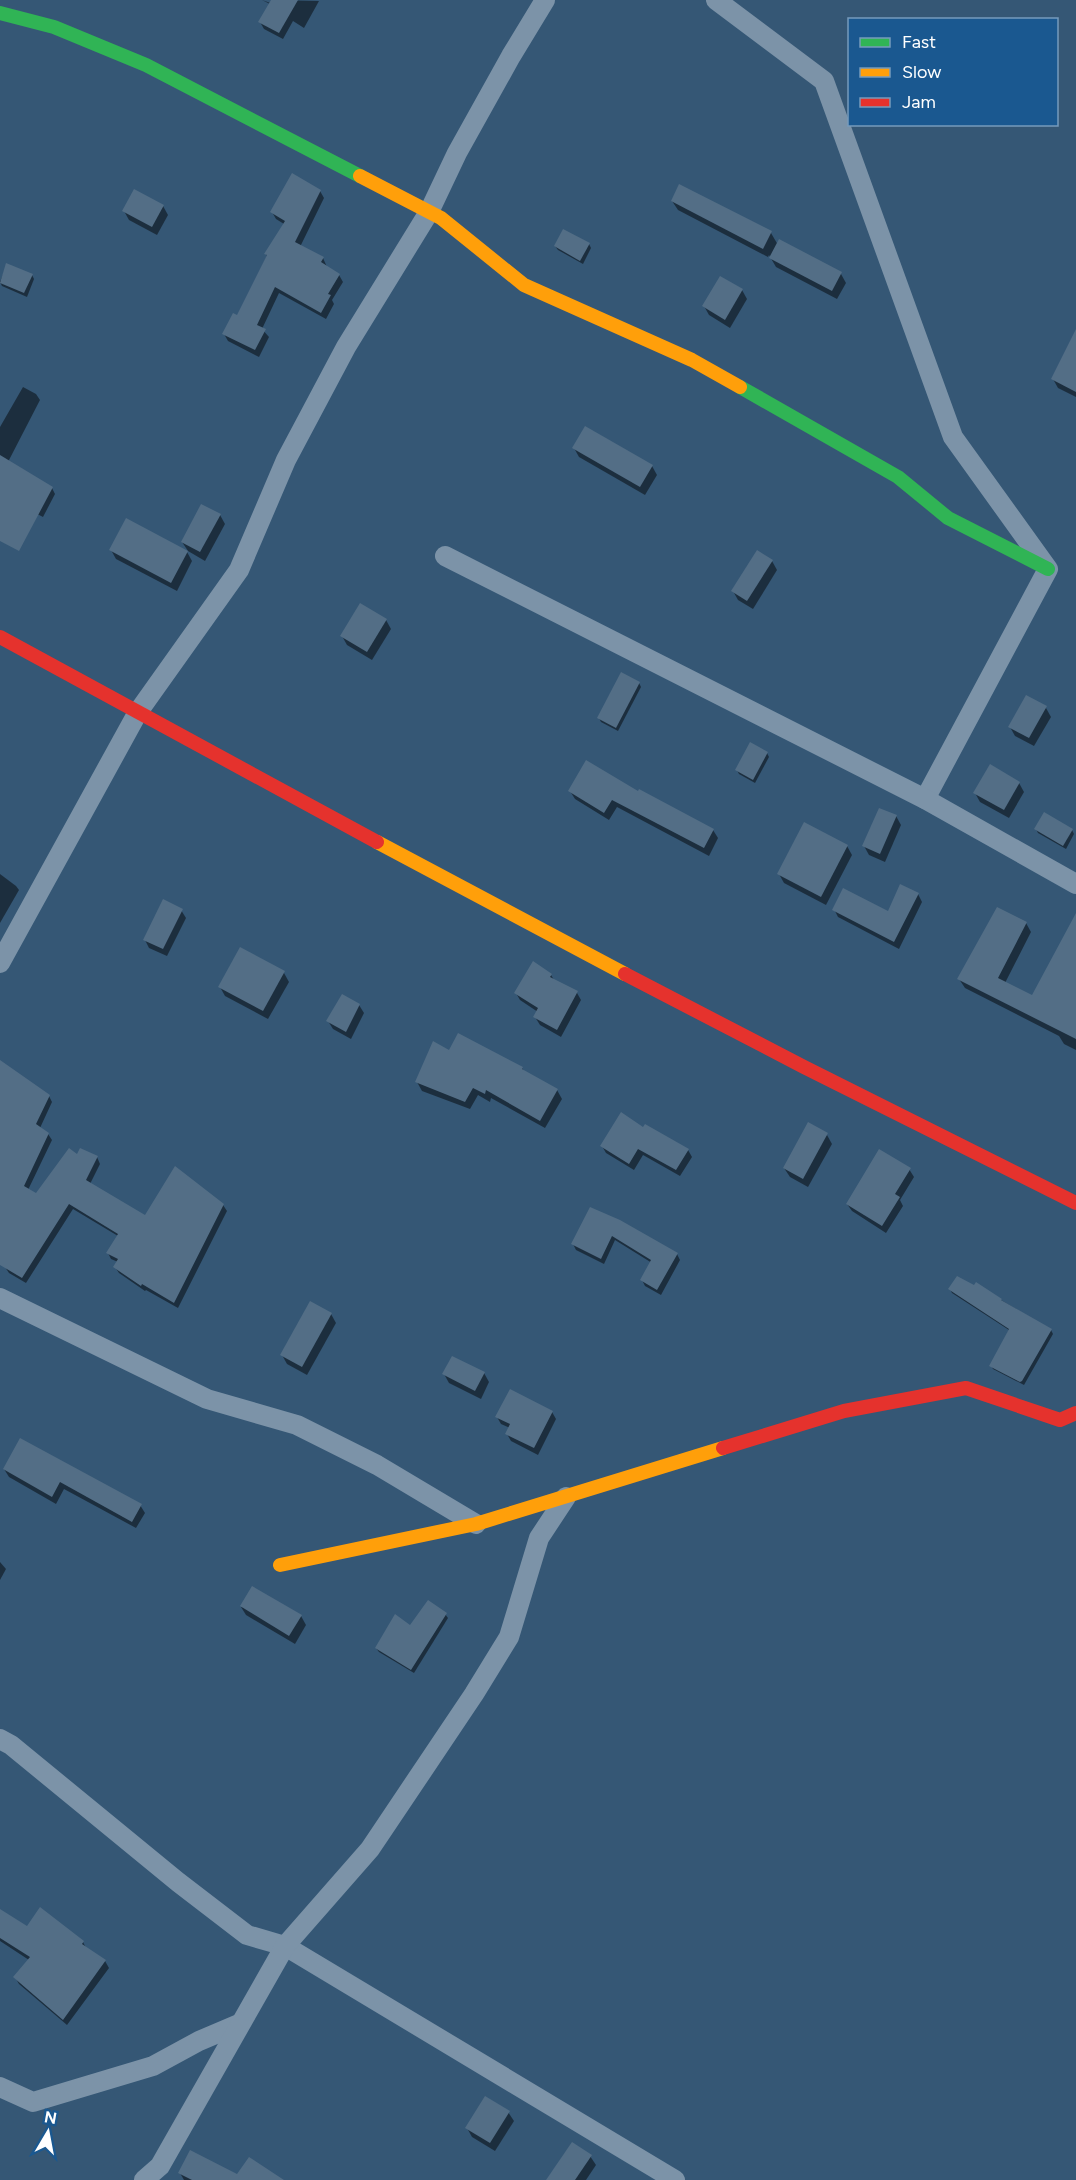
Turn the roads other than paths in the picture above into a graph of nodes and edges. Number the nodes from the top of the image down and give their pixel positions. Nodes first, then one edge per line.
1 (545, 0) edge
2 (716, 0) edge
3 (0, 13) edge
4 (429, 212) junction
5 (445, 556) dead end
6 (1048, 569) junction
7 (0, 637) edge
8 (138, 712) junction
9 (925, 799) junction
10 (1076, 884) edge
11 (0, 963) edge
12 (1076, 1203) edge
13 (0, 1298) edge
14 (1076, 1413) edge
15 (566, 1497) junction
16 (476, 1524) junction
17 (280, 1564) dead end
18 (0, 1739) edge
19 (285, 1947) junction
20 (239, 2024) junction
21 (0, 2087) edge
22 (144, 2180) edge
23 (675, 2180) edge

1 - 4 street
2 - 6 street
3 - 4 street
4 - 6 street
4 - 8 street
5 - 9 street
6 - 9 street
7 - 8 street
8 - 11 street
8 - 12 street
9 - 10 street
13 - 16 street
14 - 15 street
15 - 16 street
15 - 19 street
16 - 17 street
18 - 19 street
19 - 20 street
19 - 23 street
20 - 21 street
20 - 22 street

